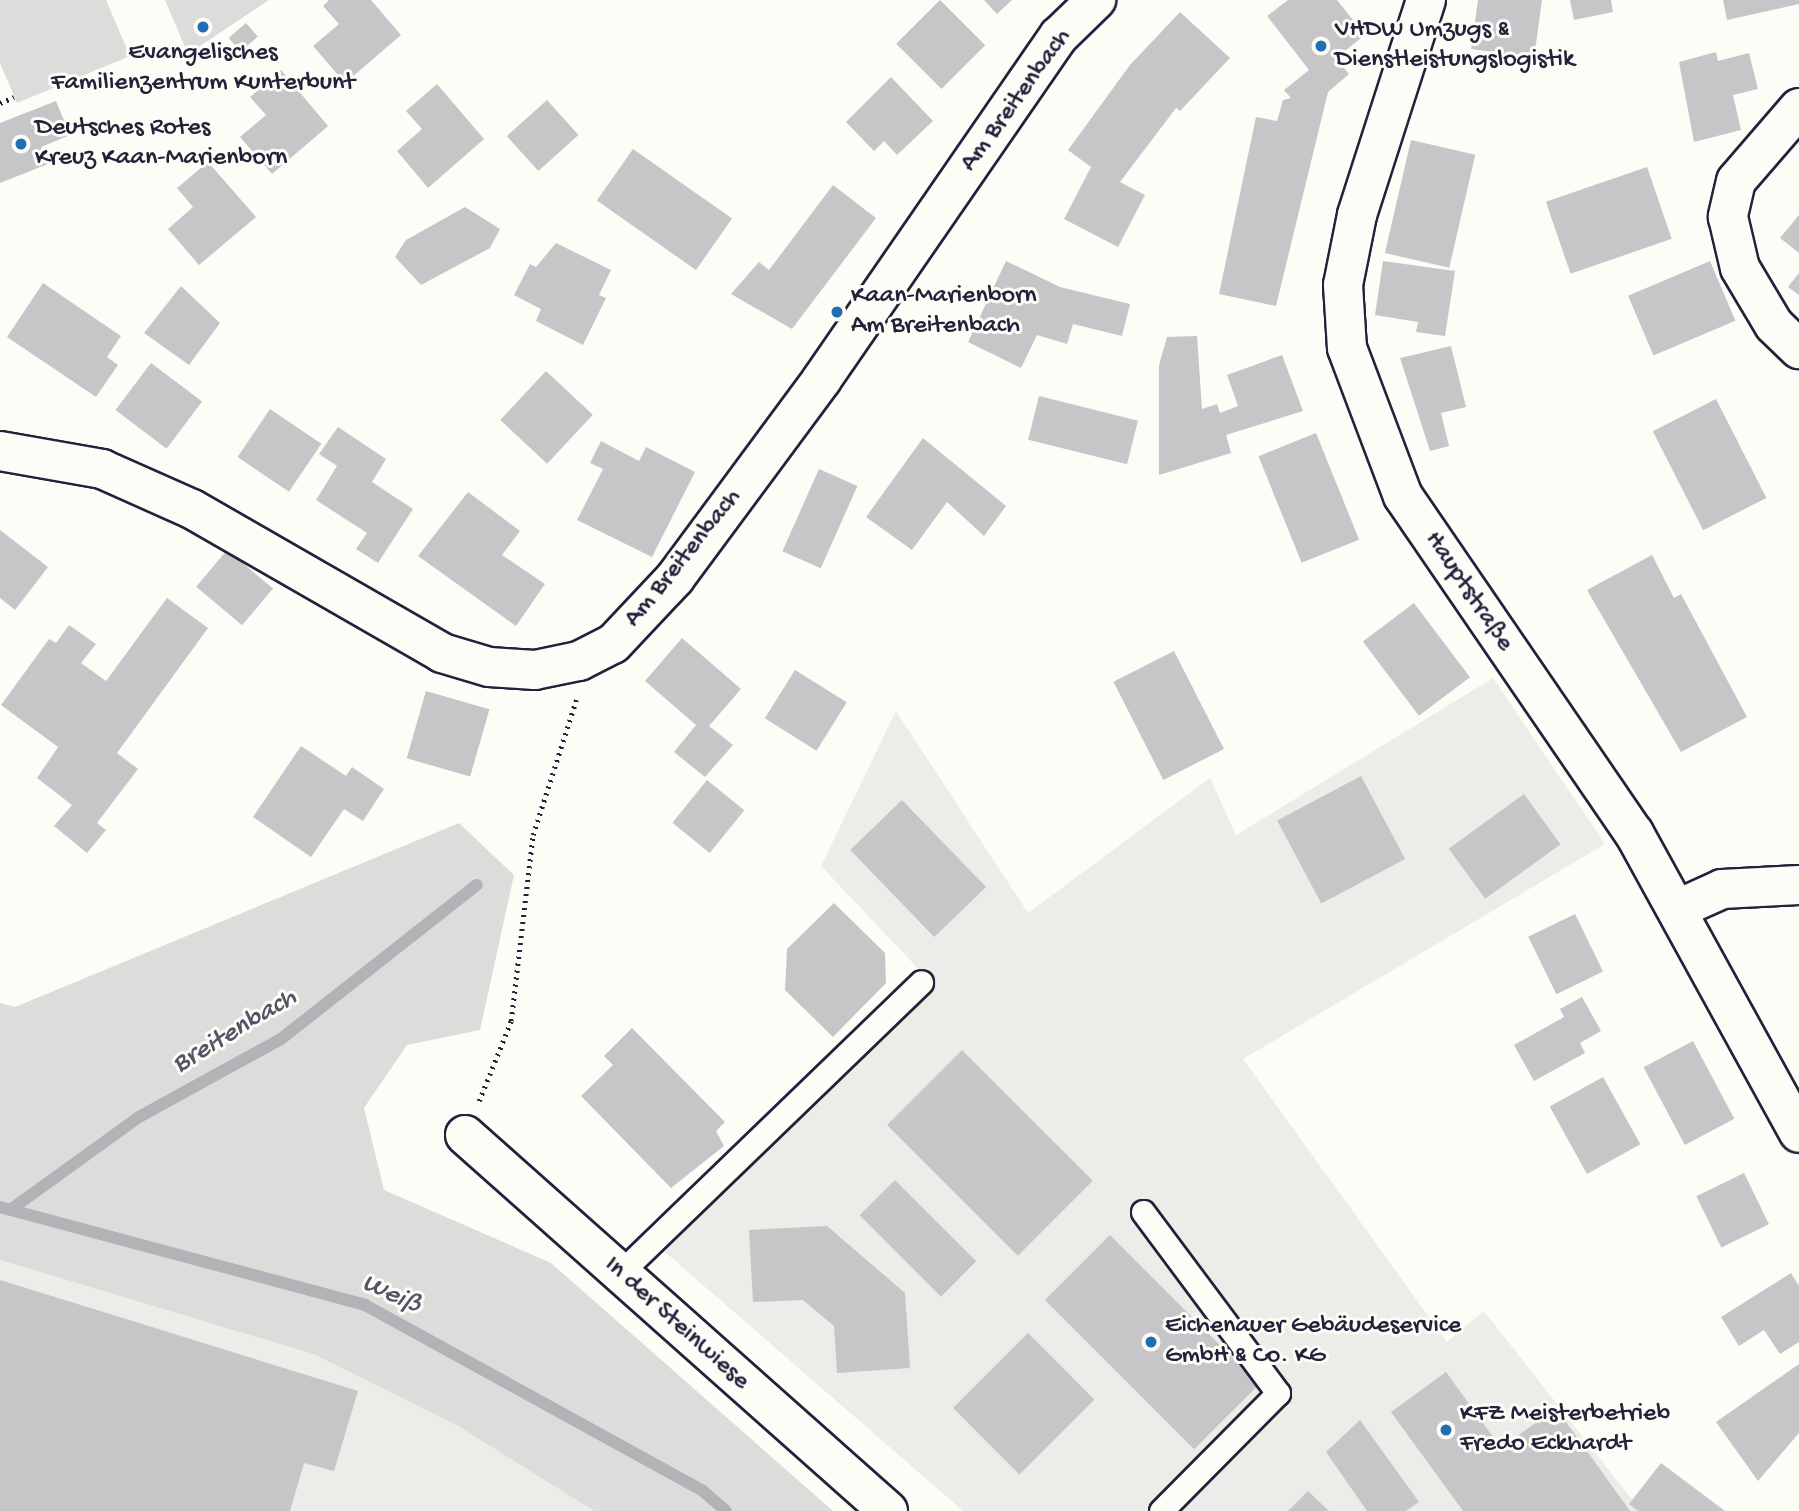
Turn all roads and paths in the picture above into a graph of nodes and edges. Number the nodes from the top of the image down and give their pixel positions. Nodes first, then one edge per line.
1 (1096, 0) edge
2 (1426, 0) edge
3 (14, 97) dead end
4 (0, 103) edge
5 (1799, 108) edge
6 (1799, 349) edge
7 (0, 451) edge
8 (579, 661) junction
9 (1799, 885) edge
10 (1680, 908) junction
11 (921, 982) dead end
12 (1799, 1133) edge
13 (465, 1135) joint
14 (1143, 1212) dead end
15 (619, 1274) junction
16 (888, 1511) edge
17 (1161, 1511) edge

1 - 8 street, Am Breitenbach
2 - 10 street, Hauptstraße
3 - 4 path
5 - 6 street
7 - 8 street, Am Breitenbach
8 - 13 path
9 - 10 street
10 - 12 street, Hauptstraße
11 - 15 lane
13 - 15 street, In der Steinwiese
14 - 17 lane
15 - 16 street, In der Steinwiese

